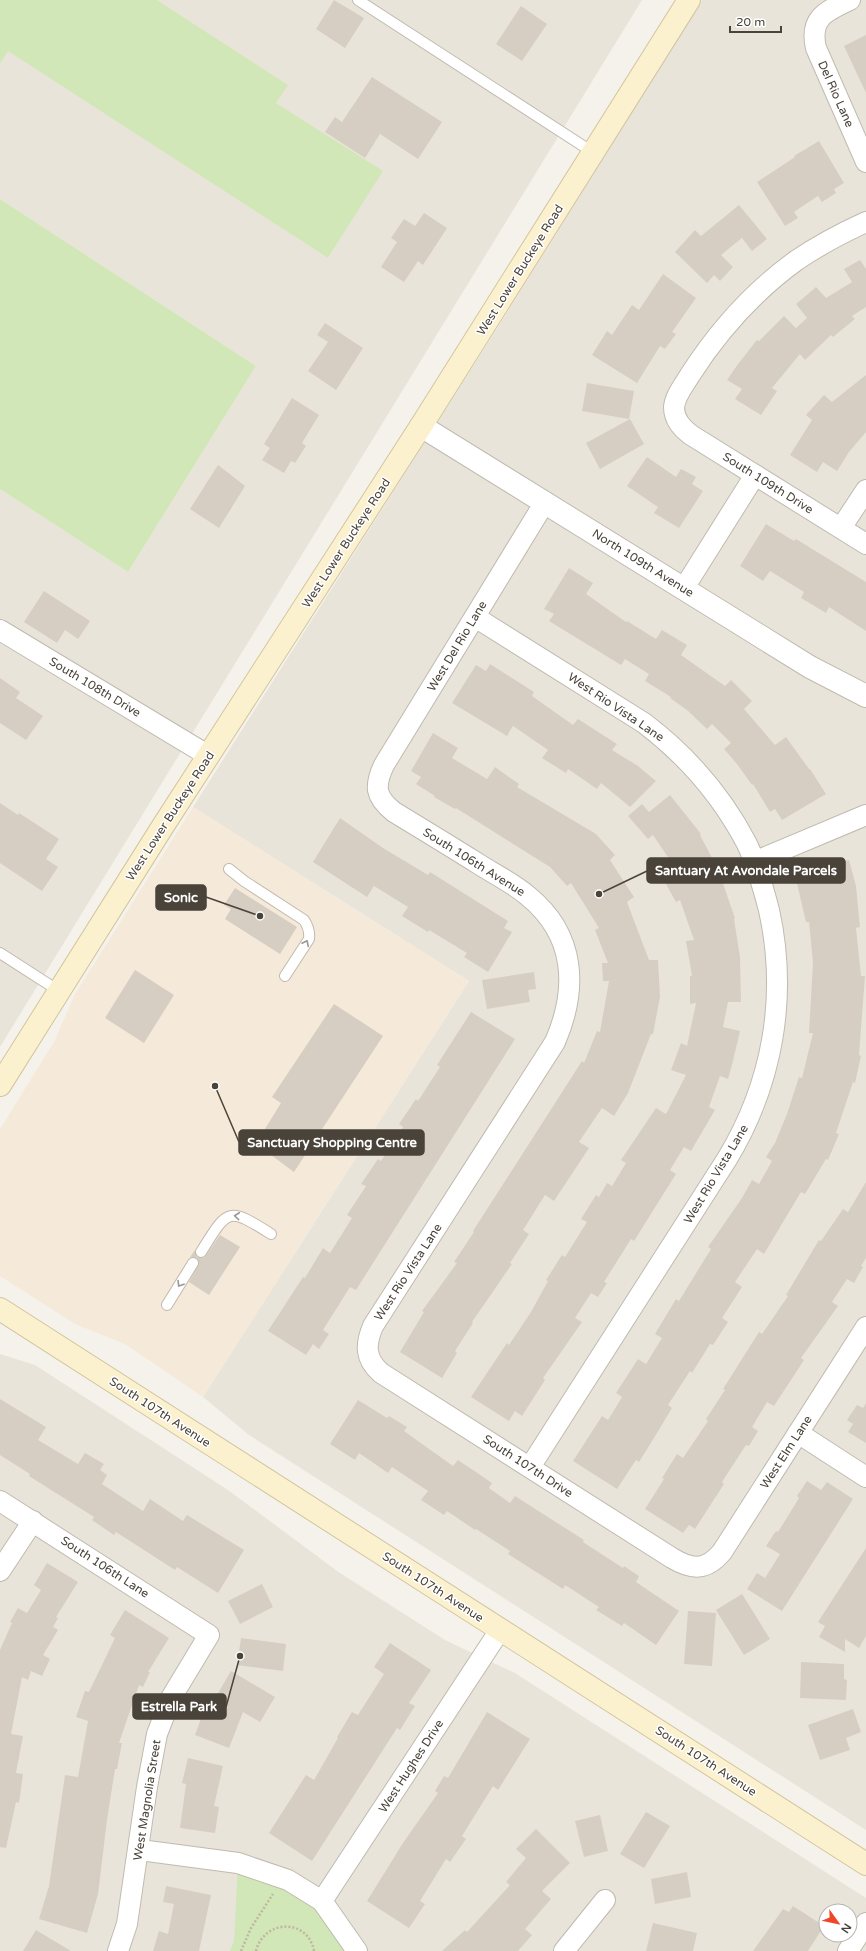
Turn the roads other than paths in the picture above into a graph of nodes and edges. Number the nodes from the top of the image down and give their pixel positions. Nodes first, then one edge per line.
1 (358, 0) edge
2 (689, 0) edge
3 (850, 0) edge
4 (594, 153) junction
5 (866, 162) edge
6 (866, 222) edge
7 (421, 426) junction
8 (755, 475) junction
9 (866, 490) edge
10 (545, 502) junction
11 (842, 528) junction
12 (866, 544) edge
13 (684, 588) junction
14 (475, 617) junction
15 (0, 630) edge
16 (866, 696) edge
17 (209, 756) junction
18 (378, 792) joint
19 (866, 815) edge
20 (754, 862) junction
21 (229, 869) dead end
22 (0, 953) edge
23 (285, 976) dead end
24 (570, 987) joint
25 (59, 991) junction
26 (0, 1085) edge
27 (271, 1234) dead end
28 (200, 1252) dead end
29 (193, 1263) dead end
30 (167, 1305) dead end
31 (0, 1309) edge
32 (866, 1326) edge
33 (367, 1352) joint
34 (798, 1433) junction
35 (530, 1467) junction
36 (866, 1476) edge
37 (0, 1501) edge
38 (33, 1521) junction
39 (698, 1567) joint
40 (0, 1571) edge
41 (500, 1630) junction
42 (209, 1635) joint
43 (140, 1850) junction
44 (866, 1864) edge
45 (605, 1900) dead end
46 (322, 1901) junction
47 (866, 1923) edge
48 (118, 1951) edge
49 (357, 1951) edge
50 (564, 1951) edge
51 (848, 1951) edge

1 - 4 lane
2 - 4 main road, West Lower Buckeye Road
3 - 5 street, Del Rio Lane
4 - 7 main road, West Lower Buckeye Road
6 - 8 street, South 109th Drive
7 - 10 street, North 109th Avenue
7 - 17 main road, West Lower Buckeye Road
8 - 11 street, South 109th Drive
8 - 13 street
9 - 11 street
10 - 13 street, North 109th Avenue
10 - 14 street, West Del Rio Lane
11 - 12 street, South 109th Drive
13 - 16 street, North 109th Avenue
14 - 18 street, West Del Rio Lane
14 - 20 street, West Rio Vista Lane
15 - 17 street, South 108th Drive
17 - 25 main road, West Lower Buckeye Road
18 - 24 street, South 106th Avenue
19 - 20 street
20 - 35 street, West Rio Vista Lane
23 -> 21 lane
22 - 25 lane
24 - 33 street, West Rio Vista Lane
25 - 26 main road, West Lower Buckeye Road
27 -> 28 lane
29 -> 30 lane
31 - 41 main road, South 107th Avenue
32 - 34 street, West Elm Lane
33 - 35 street, South 107th Drive
34 - 36 street
34 - 39 street, West Elm Lane
35 - 39 street, South 107th Drive
37 - 38 street, South 106th Lane
38 - 40 street
38 - 42 street, South 106th Lane
41 - 44 main road, South 107th Avenue
41 - 46 street, West Hughes Drive
42 - 43 street, West Magnolia Street
43 - 46 street
43 - 48 street, West Magnolia Street
45 - 50 street
46 - 49 street
47 - 51 street

